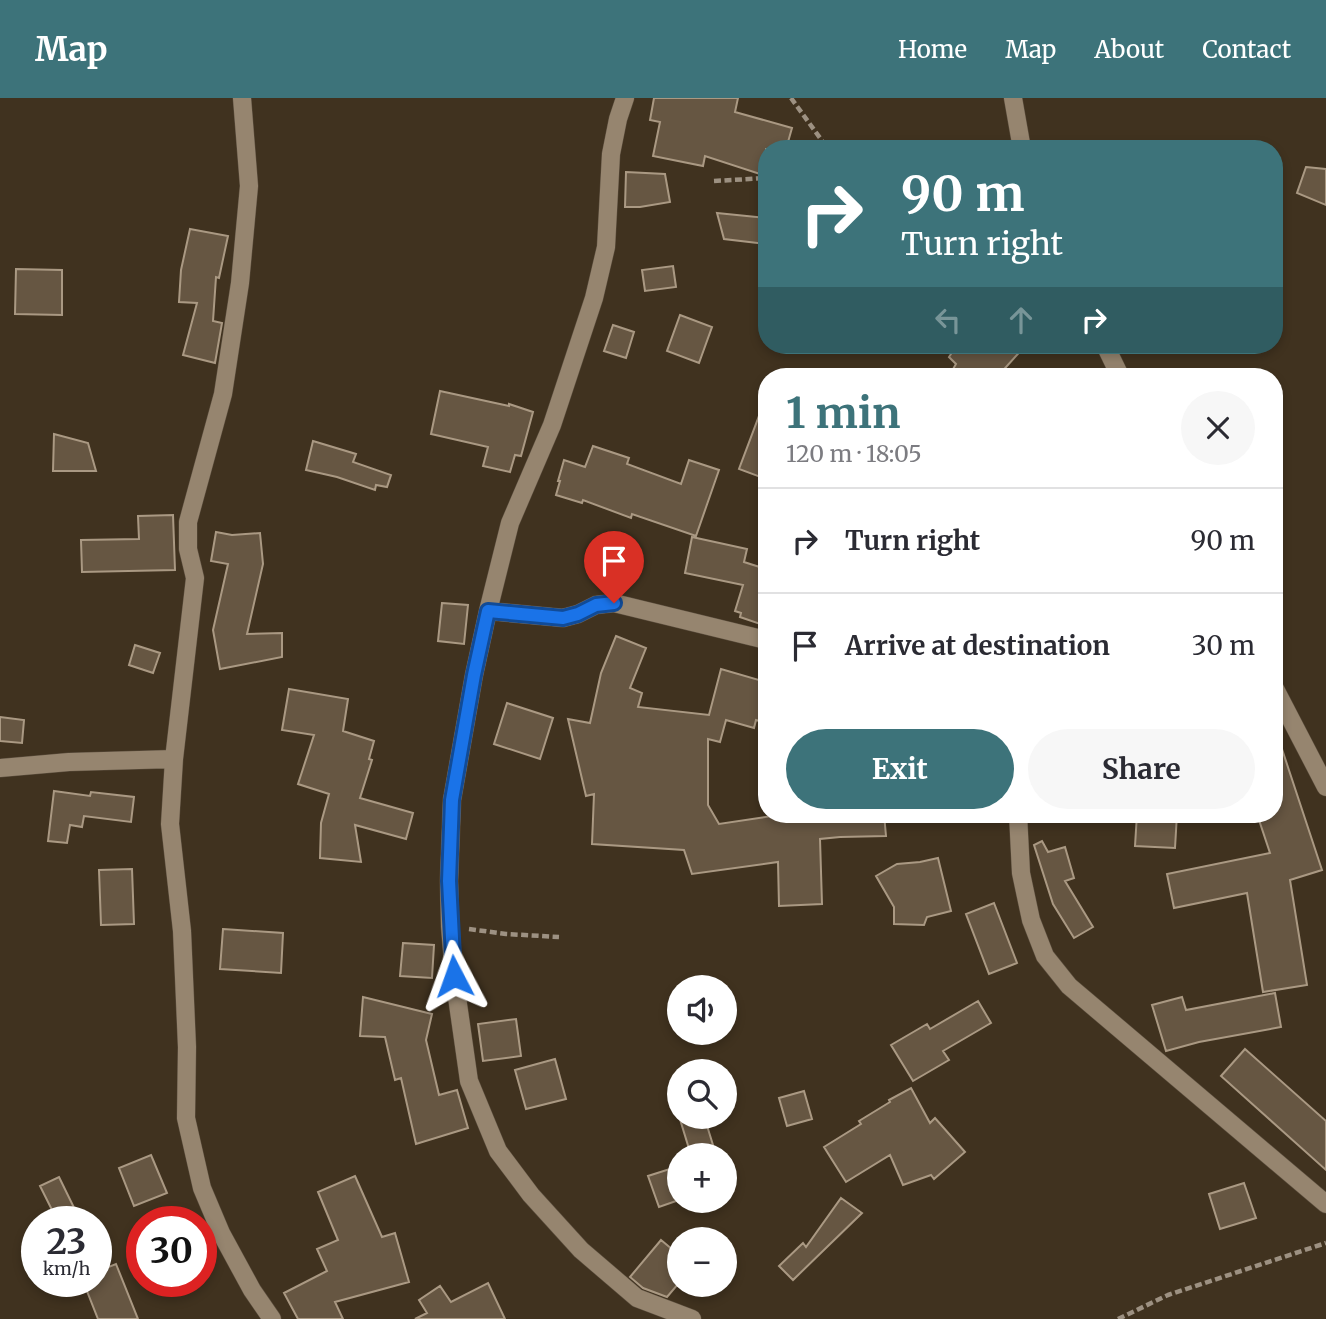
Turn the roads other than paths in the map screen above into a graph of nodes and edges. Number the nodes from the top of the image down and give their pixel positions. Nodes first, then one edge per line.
1 (243, 98) edge
2 (625, 98) edge
3 (1013, 98) edge
4 (1020, 140) edge
5 (488, 611) junction
6 (758, 638) edge
7 (1283, 704) edge
8 (174, 759) junction
9 (0, 768) edge
10 (1326, 787) edge
11 (1018, 823) edge
12 (1326, 1204) edge
13 (272, 1319) edge
14 (692, 1319) edge

1 - 8 street
2 - 5 street
3 - 4 street
5 - 6 street
5 - 14 street
7 - 10 street
8 - 9 street
8 - 13 street
11 - 12 street

